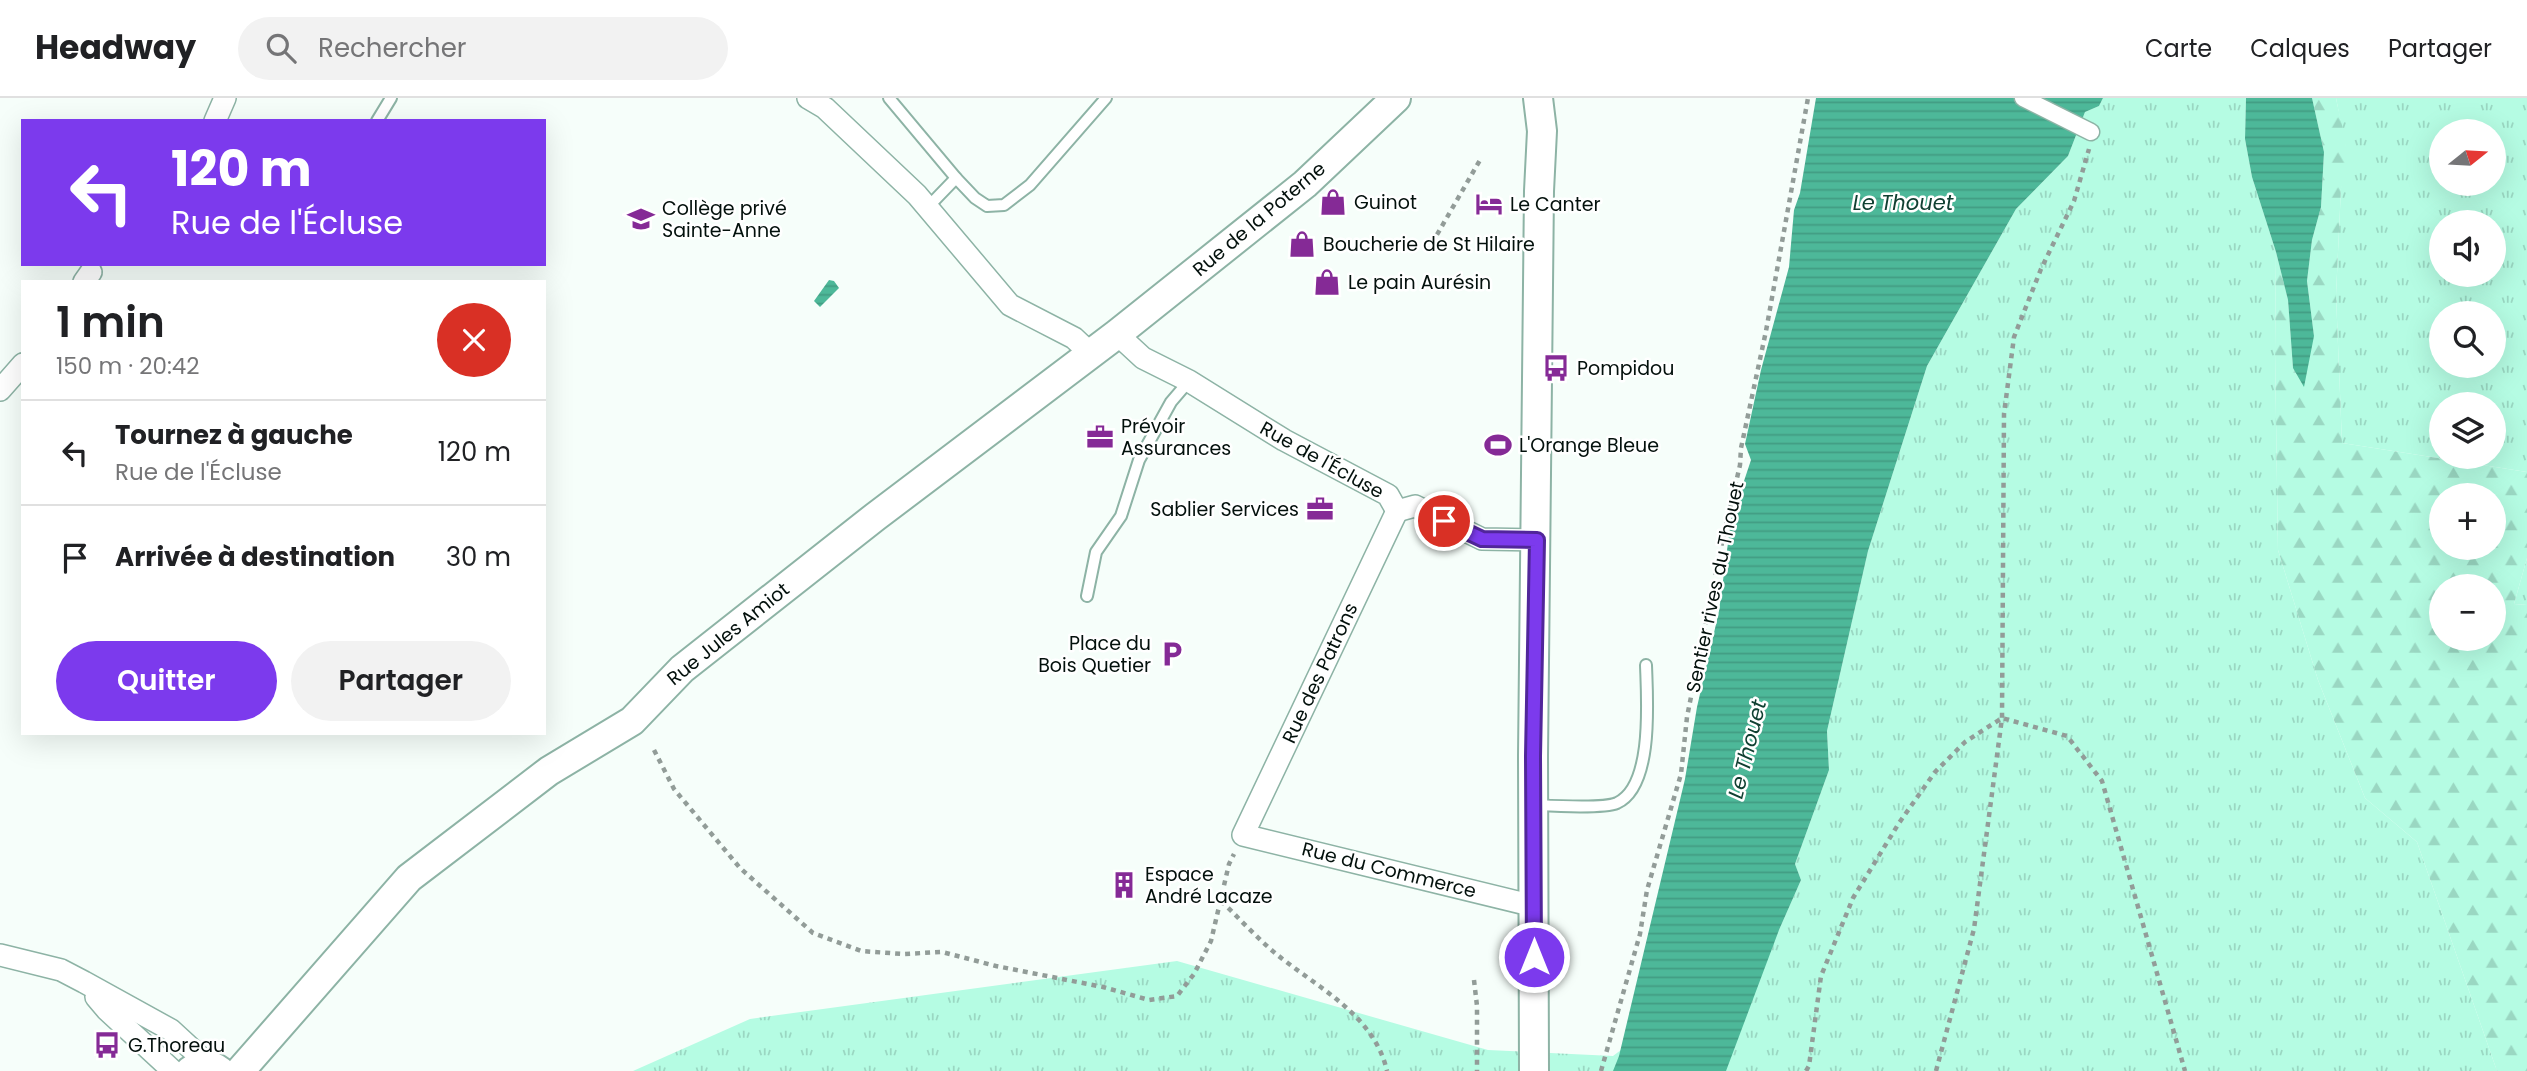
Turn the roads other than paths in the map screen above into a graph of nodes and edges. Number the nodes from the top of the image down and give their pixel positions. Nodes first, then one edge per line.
1 (225, 98) edge
2 (391, 98) edge
3 (808, 98) edge
4 (889, 98) edge
5 (1106, 98) edge
6 (1396, 98) edge
7 (1538, 98) edge
8 (2023, 98) edge
9 (216, 119) edge
10 (377, 119) edge
11 (2091, 132) road end
12 (956, 178) junction
13 (927, 208) junction
14 (1117, 334) junction
15 (1091, 354) junction
16 (21, 366) edge
17 (1189, 381) junction
18 (0, 390) edge
19 (1397, 511) junction
20 (1537, 540) junction
21 (1087, 596) dead end
22 (1646, 665) dead end
23 (1533, 805) junction
24 (1244, 835) joint
25 (1534, 906) junction
26 (0, 954) edge
27 (84, 982) junction
28 (204, 1069) edge
29 (173, 1071) edge
30 (240, 1071) edge
31 (1534, 1071) edge

1 - 9 street
2 - 10 lane
3 - 13 street
4 - 12 lane
5 - 12 lane
6 - 14 main road, Rue de la Poterne
7 - 20 main road
8 - 11 street
12 - 13 lane
13 - 15 street
14 - 15 main road, Rue Jules Amiot
14 - 17 street, Rue de l'Écluse
15 - 30 main road, Rue Jules Amiot
16 - 18 street
17 - 19 street, Rue de l'Écluse
17 - 21 lane
19 - 20 street, Rue de l'Écluse
19 - 24 street, Rue des Patrons
20 - 23 main road
22 - 23 lane
23 - 25 main road
24 - 25 street, Rue du Commerce
25 - 31 main road
26 - 27 street
27 - 28 street
27 - 29 street

